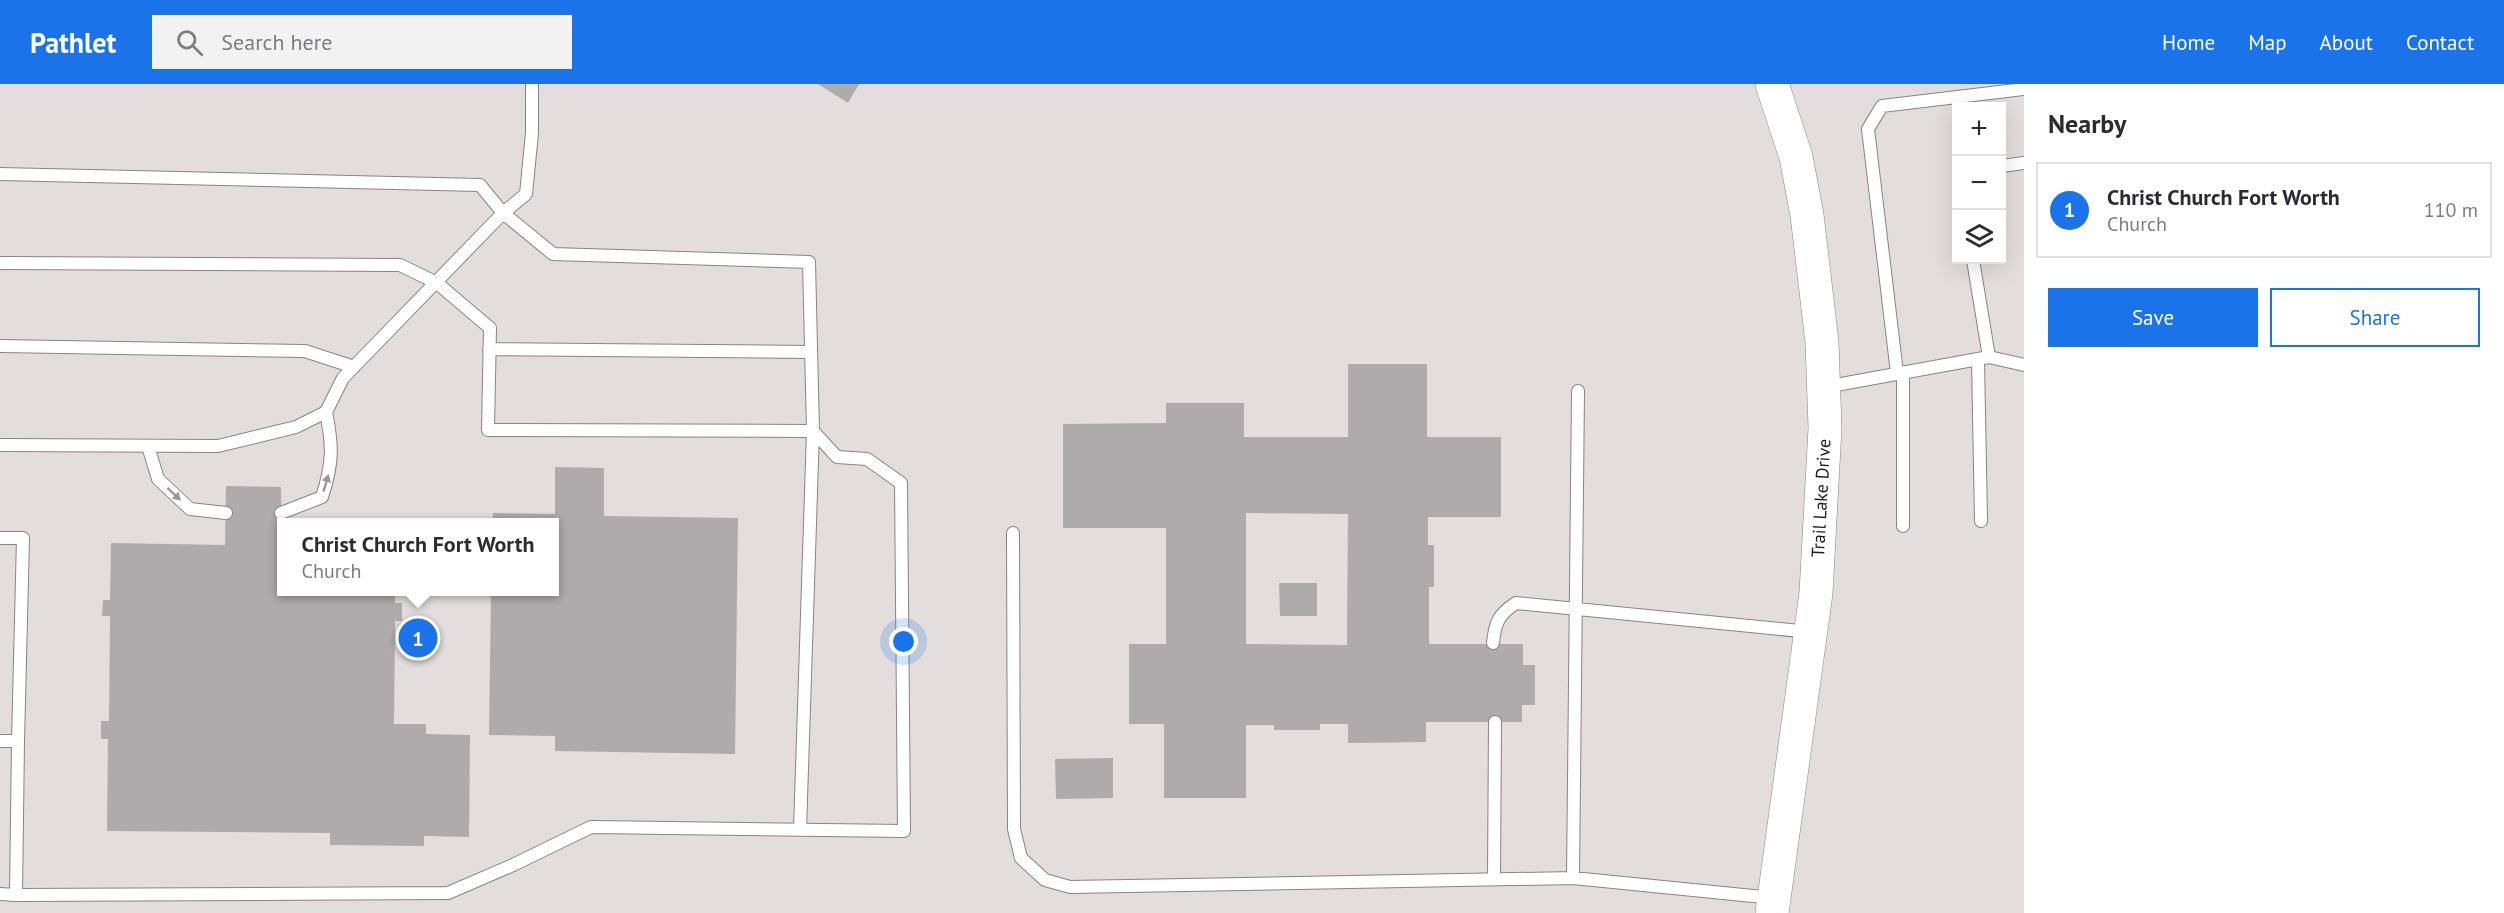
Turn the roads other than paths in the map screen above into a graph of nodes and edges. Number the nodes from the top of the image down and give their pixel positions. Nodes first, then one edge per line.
1 (532, 84) edge
2 (1772, 84) edge
3 (2024, 88) edge
4 (2024, 163) edge
5 (2006, 165) edge
6 (0, 174) edge
7 (503, 213) junction
8 (0, 263) edge
9 (1973, 264) edge
10 (437, 283) junction
11 (0, 346) edge
12 (489, 349) junction
13 (811, 352) junction
14 (1984, 358) junction
15 (2024, 365) edge
16 (354, 368) junction
17 (1900, 373) junction
18 (1824, 387) junction
19 (1578, 391) dead end
20 (326, 412) junction
21 (813, 431) junction
22 (0, 445) edge
23 (148, 446) junction
24 (226, 513) dead end
25 (281, 513) dead end
26 (1981, 521) dead end
27 (1903, 526) dead end
28 (1013, 533) dead end
29 (0, 538) edge
30 (1576, 610) junction
31 (1811, 632) junction
32 (1493, 643) dead end
33 (1495, 722) dead end
34 (0, 741) edge
35 (18, 741) junction
36 (800, 830) junction
37 (1573, 878) junction
38 (1494, 879) junction
39 (0, 894) edge
40 (16, 895) junction
41 (1773, 906) edge

1 - 7 lane
2 - 18 street, Trail Lake Drive
3 - 17 lane
4 - 5 lane
6 - 7 lane
7 - 10 lane
7 - 13 lane
8 - 10 lane
9 - 14 lane
10 - 12 lane
10 - 16 lane
11 - 16 lane
12 - 13 lane
12 - 21 lane
13 - 21 lane
14 - 15 lane
14 - 17 lane
14 - 26 lane
16 - 20 lane
17 - 18 lane
17 - 27 lane
18 - 31 street, Trail Lake Drive
19 - 30 lane
20 - 23 lane
25 -> 20 lane
21 - 36 lane
21 - 36 lane
22 - 23 lane
23 -> 24 lane
28 - 38 lane
29 - 35 lane
30 - 31 lane
30 - 32 lane
30 - 37 lane
31 - 41 street, Trail Lake Drive
33 - 38 lane
34 - 35 lane
35 - 40 lane
36 - 40 lane
37 - 38 lane
37 - 41 lane
39 - 40 lane

